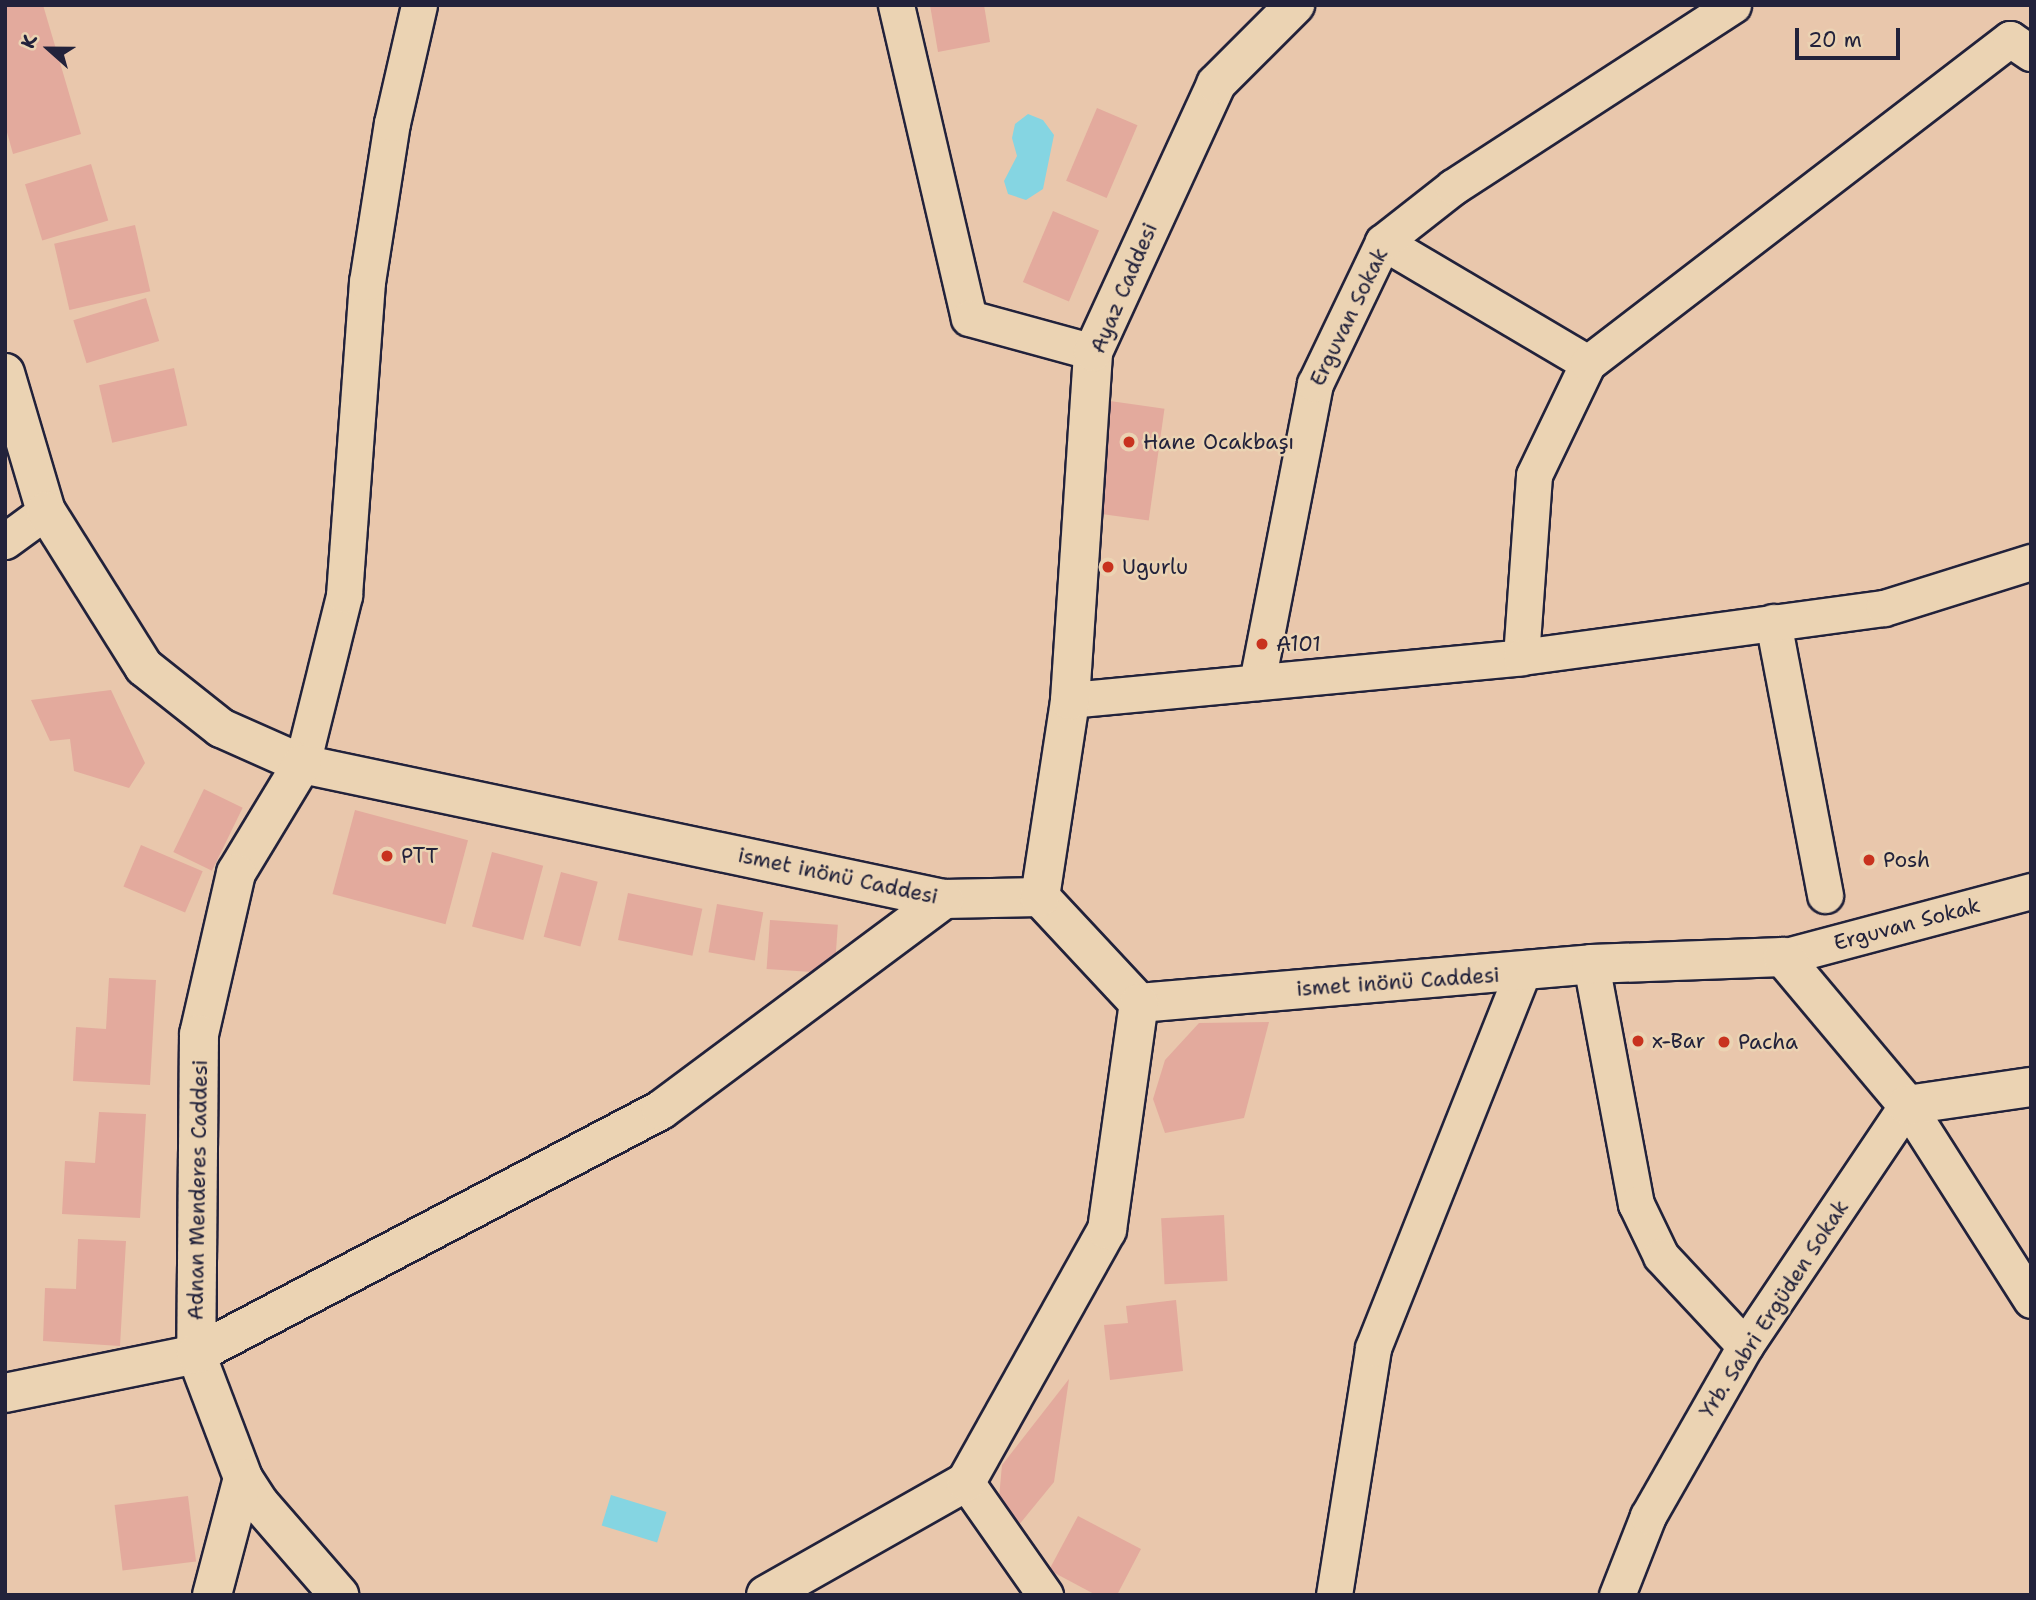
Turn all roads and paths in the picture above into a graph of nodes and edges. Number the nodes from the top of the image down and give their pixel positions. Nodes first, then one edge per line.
1 (419, 5) edge
2 (896, 5) edge
3 (1296, 5) edge
4 (1733, 5) edge
5 (2031, 53) edge
6 (1383, 242) junction
7 (1093, 352) junction
8 (1588, 363) junction
9 (7, 385) edge
10 (46, 511) junction
11 (5, 541) edge
12 (2031, 562) edge
13 (1773, 622) junction
14 (1521, 657) junction
15 (1257, 682) junction
16 (1070, 700) junction
17 (302, 764) junction
18 (2031, 891) edge
19 (1825, 895) dead end
20 (1040, 897) junction
21 (944, 898) junction
22 (1783, 957) junction
23 (1591, 964) junction
24 (1522, 973) junction
25 (1139, 1003) junction
26 (2031, 1087) edge
27 (1907, 1105) junction
28 (2031, 1300) edge
29 (1745, 1346) junction
30 (196, 1354) junction
31 (5, 1393) edge
32 (243, 1478) junction
33 (966, 1482) junction
34 (212, 1595) edge
35 (339, 1595) edge
36 (766, 1595) edge
37 (1045, 1595) edge
38 (1334, 1595) edge
39 (1617, 1595) edge

1 - 17 street
2 - 7 street
3 - 7 street, Ayaz Caddesi
4 - 6 street, Erguvan Sokak
5 - 8 street
6 - 8 street
6 - 15 street, Erguvan Sokak
7 - 16 street, Ayaz Caddesi
8 - 14 street
9 - 10 street, ismet inönü Caddesi
10 - 11 street
10 - 17 street, ismet inönü Caddesi
12 - 13 street
13 - 14 street
13 - 19 street
14 - 15 street
15 - 16 street
16 - 20 street, Ayaz Caddesi
17 - 21 street, ismet inönü Caddesi
17 - 30 street, Adnan Menderes Caddesi
18 - 22 street, Erguvan Sokak
20 - 21 street, ismet inönü Caddesi
20 - 25 street
21 - 30 street
22 - 23 street, ismet inönü Caddesi
22 - 27 street
23 - 24 street, ismet inönü Caddesi
23 - 29 street
24 - 25 street, ismet inönü Caddesi
24 - 38 street
25 - 33 street
26 - 27 street
27 - 28 street
27 - 29 street, Yrb. Sabri Ergüden Sokak
29 - 39 street, Yrb. Sabri Ergüden Sokak
30 - 31 street
30 - 32 street, Adnan Menderes Caddesi
32 - 34 street
32 - 35 street, Adnan Menderes Caddesi
33 - 36 street
33 - 37 street

